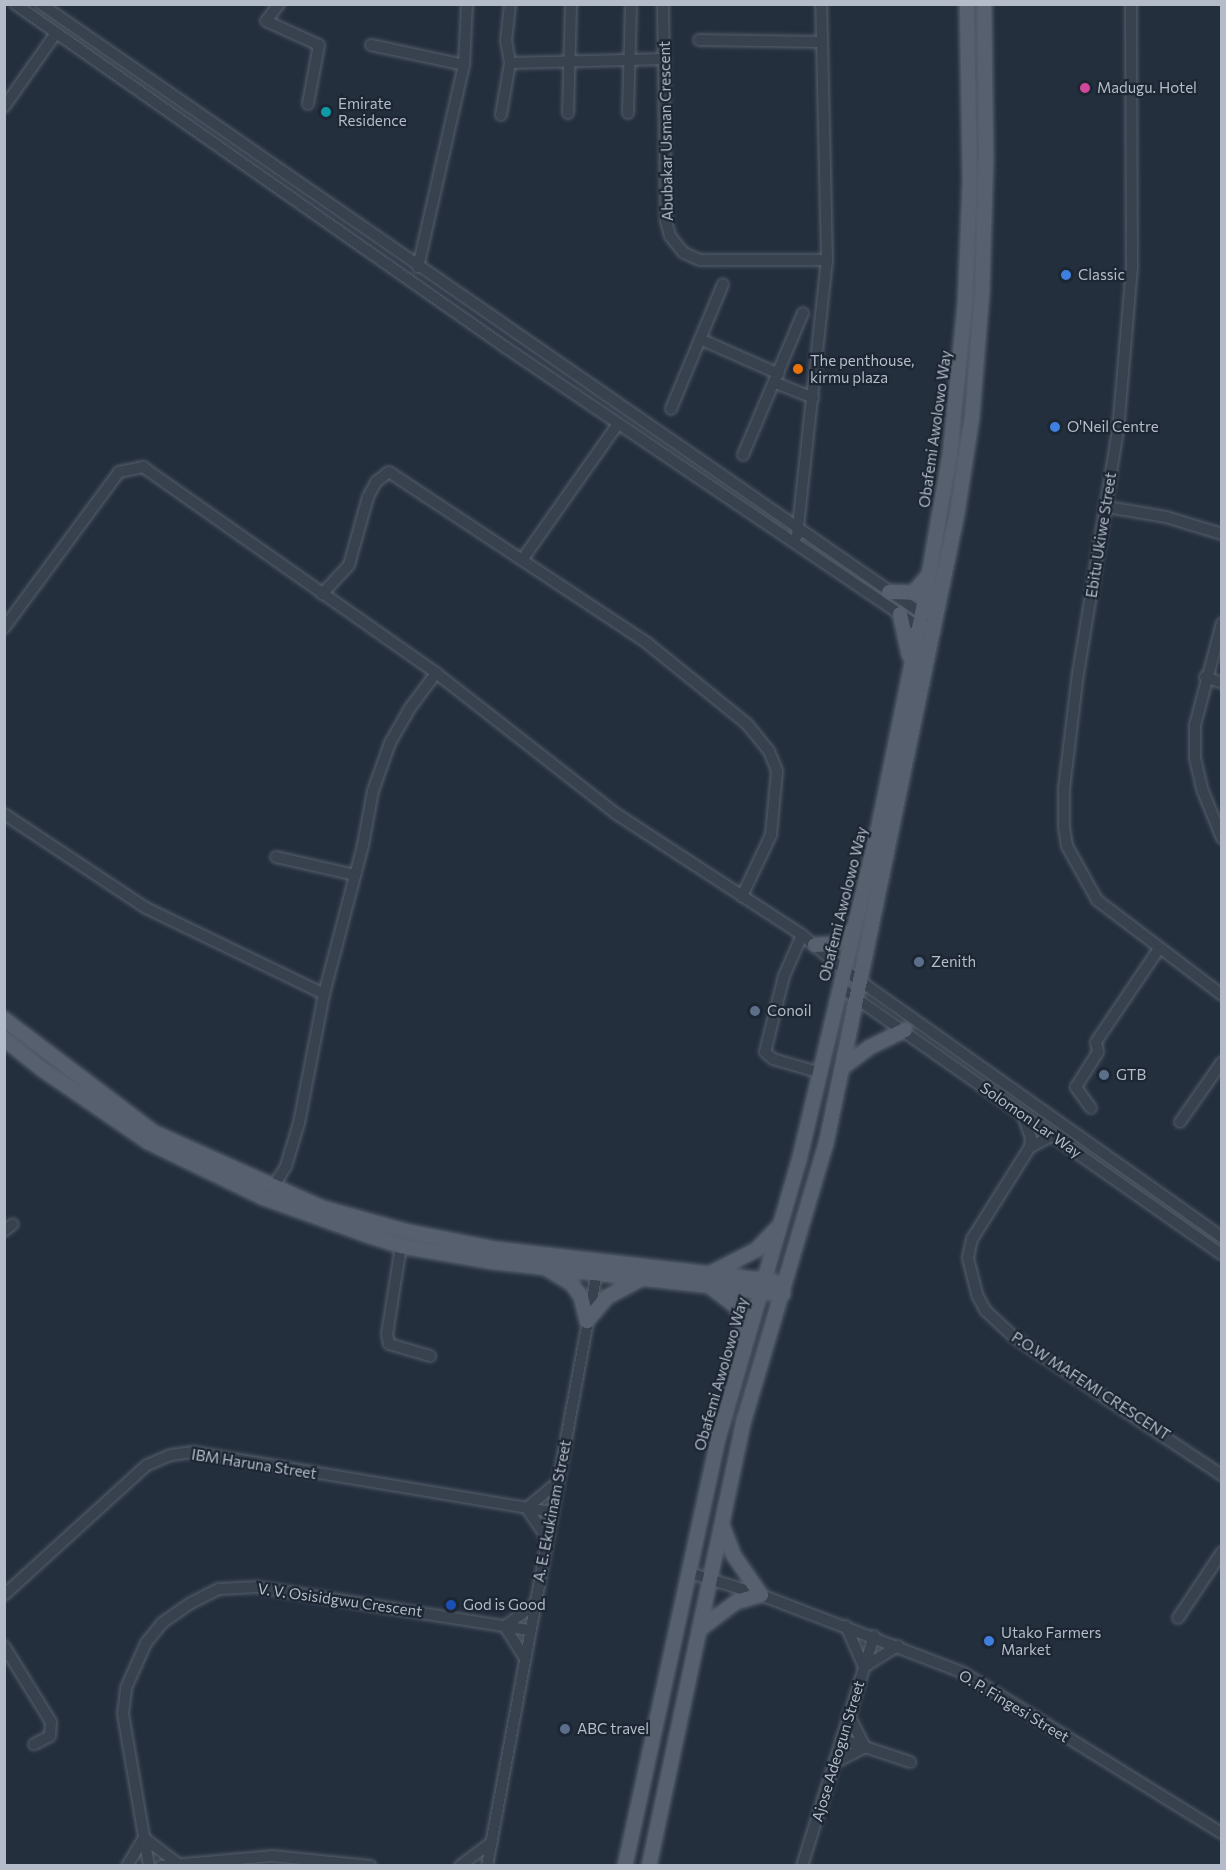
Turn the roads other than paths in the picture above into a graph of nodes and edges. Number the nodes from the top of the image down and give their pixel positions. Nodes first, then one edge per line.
1 (15, 4) edge
2 (41, 4) edge
3 (279, 4) edge
4 (467, 4) edge
5 (510, 4) edge
6 (571, 4) edge
7 (663, 4) edge
8 (821, 4) edge
9 (967, 4) edge
10 (984, 4) edge
11 (1131, 4) edge
12 (631, 8) dead end
13 (56, 33) junction
14 (699, 40) dead end
15 (822, 42) junction
16 (370, 45) dead end
17 (665, 58) junction
18 (631, 60) junction
19 (570, 62) junction
20 (510, 63) junction
21 (465, 65) junction
22 (308, 104) dead end
23 (4, 107) edge
24 (568, 112) dead end
25 (628, 113) dead end
26 (501, 115) dead end
27 (826, 260) junction
28 (418, 267) junction
29 (723, 284) dead end
30 (803, 313) dead end
31 (700, 339) junction
32 (778, 378) junction
33 (813, 398) junction
34 (671, 409) dead end
35 (618, 424) junction
36 (743, 455) dead end
37 (1107, 507) junction
38 (797, 530) junction
39 (1221, 534) edge
40 (796, 542) junction
41 (522, 560) junction
42 (930, 572) junction
43 (889, 592) junction
44 (322, 594) junction
45 (900, 614) junction
46 (920, 621) junction
47 (1221, 623) edge
48 (4, 627) edge
49 (934, 630) junction
50 (436, 673) junction
51 (1205, 677) junction
52 (908, 681) junction
53 (1221, 683) edge
54 (4, 814) edge
55 (1221, 838) edge
56 (276, 857) dead end
57 (356, 875) junction
58 (742, 896) junction
59 (853, 929) junction
60 (802, 935) junction
61 (815, 945) junction
62 (1158, 950) junction
63 (843, 969) junction
64 (860, 980) junction
65 (840, 987) junction
66 (324, 994) junction
67 (1221, 995) edge
68 (857, 997) junction
69 (4, 1019) edge
70 (905, 1030) junction
71 (4, 1039) edge
72 (1221, 1062) edge
73 (842, 1068) junction
74 (821, 1073) junction
75 (1091, 1108) dead end
76 (1023, 1115) junction
77 (127, 1121) junction
78 (1180, 1122) dead end
79 (1051, 1136) junction
80 (1030, 1147) junction
81 (273, 1187) junction
82 (783, 1221) junction
83 (1221, 1237) edge
84 (401, 1246) junction
85 (1221, 1254) edge
86 (544, 1267) junction
87 (598, 1268) junction
88 (644, 1278) junction
89 (707, 1280) junction
90 (764, 1286) junction
91 (785, 1288) junction
92 (587, 1321) junction
93 (745, 1342) junction
94 (430, 1356) dead end
95 (1221, 1475) edge
96 (558, 1482) junction
97 (527, 1508) junction
98 (552, 1512) junction
99 (722, 1522) junction
100 (547, 1538) junction
101 (1221, 1552) edge
102 (690, 1573) junction
103 (711, 1578) junction
104 (761, 1594) junction
105 (4, 1595) edge
106 (535, 1604) junction
107 (1178, 1618) dead end
108 (505, 1626) junction
109 (846, 1626) junction
110 (530, 1630) junction
111 (699, 1630) junction
112 (874, 1636) junction
113 (4, 1646) edge
114 (898, 1646) junction
115 (524, 1657) junction
116 (864, 1667) junction
117 (849, 1715) junction
118 (841, 1739) junction
119 (34, 1744) dead end
120 (865, 1747) junction
121 (910, 1762) dead end
122 (834, 1763) junction
123 (1221, 1833) edge
124 (144, 1838) junction
125 (492, 1842) junction
126 (326, 1862) edge
127 (177, 1863) junction
128 (353, 1865) edge
129 (127, 1866) edge
130 (149, 1866) edge
131 (160, 1866) edge
132 (370, 1866) edge
133 (460, 1866) edge
134 (487, 1866) edge
135 (625, 1866) edge
136 (649, 1866) edge
137 (802, 1866) edge

1 - 13 street
2 - 28 street
3 - 22 street
4 - 21 street
5 - 20 street
6 - 19 street
7 - 17 street, Abubakar Usman Crescent
8 - 15 street
9 - 42 main road, Obafemi Awolowo Way
10 - 49 main road, Obafemi Awolowo Way
11 - 37 street, Ebitu Ukiwe Street
12 - 18 street
13 - 23 street
13 - 35 street
14 - 15 street
15 - 27 street
16 - 21 street
17 - 18 street
17 - 27 street, Abubakar Usman Crescent
18 - 19 street
18 - 25 street
19 - 20 street
19 - 24 street
20 - 26 street
21 - 28 street
27 - 33 street
28 - 38 street
29 - 31 street
30 - 32 street
31 - 32 street
31 - 34 street
32 - 33 street
32 - 36 street
33 - 38 street
35 - 40 street
35 - 41 street
37 - 39 street
37 - 62 street, Ebitu Ukiwe Street
38 - 40 street
38 - 43 street
40 - 45 street
41 - 44 street
41 - 58 street
42 - 43 main road
42 - 46 main road, Obafemi Awolowo Way
43 - 46 street
44 - 48 street, Solomon Lar Way
44 - 50 street, Solomon Lar Way
45 - 46 street
45 - 52 main road
46 - 49 street
46 - 52 main road, Obafemi Awolowo Way
47 - 51 street
49 - 64 main road, Obafemi Awolowo Way
50 - 57 street
50 - 58 street, Solomon Lar Way
51 - 53 street
51 - 55 street
52 - 59 main road, Obafemi Awolowo Way
54 - 66 street
56 - 57 street
57 - 66 street
58 - 60 street, Solomon Lar Way
59 - 61 main road
59 - 63 main road, Obafemi Awolowo Way
60 - 61 street, Solomon Lar Way
60 - 74 street
61 - 63 street, Solomon Lar Way
62 - 67 street, Ebitu Ukiwe Street
62 - 75 street
63 - 64 street, Solomon Lar Way
63 - 65 main road, Obafemi Awolowo Way
64 - 68 main road, Obafemi Awolowo Way
64 - 83 street, Solomon Lar Way
65 - 68 street, Solomon Lar Way
65 - 74 main road, Obafemi Awolowo Way
66 - 81 street
68 - 70 street, Solomon Lar Way
68 - 73 main road, Obafemi Awolowo Way
69 - 77 main road
70 - 73 main road
70 - 76 street, Solomon Lar Way
71 - 77 main road
72 - 78 street
73 - 91 main road, Obafemi Awolowo Way
74 - 82 main road, Obafemi Awolowo Way
76 - 79 street, Solomon Lar Way
76 - 80 street
77 - 81 main road
77 - 84 main road
79 - 80 street
79 - 85 street, Solomon Lar Way
80 - 95 street, P.O.W MAFEMI CRESCENT
81 - 87 main road
82 - 89 main road
82 - 90 main road, Obafemi Awolowo Way
84 - 86 main road
84 - 94 street
86 - 87 main road
86 - 92 main road
87 - 88 main road
87 - 89 main road
87 - 92 street, A. E. Ekukinam Street
88 - 89 main road
88 - 92 main road
89 - 90 main road
89 - 93 main road
90 - 91 main road
90 - 93 main road, Obafemi Awolowo Way
91 - 99 main road, Obafemi Awolowo Way
92 - 96 street, A. E. Ekukinam Street
93 - 102 main road, Obafemi Awolowo Way
96 - 97 street
96 - 98 street, A. E. Ekukinam Street
97 - 98 street, IBM Haruna Street
97 - 100 street
97 - 105 street, IBM Haruna Street
98 - 100 street, A. E. Ekukinam Street
99 - 103 main road, Obafemi Awolowo Way
99 - 104 main road
100 - 106 street, A. E. Ekukinam Street
101 - 107 street
102 - 103 street, O. P. Fingesi Street
102 - 135 main road, Obafemi Awolowo Way
103 - 104 street, O. P. Fingesi Street
103 - 111 main road, Obafemi Awolowo Way
104 - 109 street, O. P. Fingesi Street
104 - 111 main road
106 - 108 street
106 - 110 street, A. E. Ekukinam Street
108 - 110 street, V. V. Osisidgwu Crescent
108 - 115 street
108 - 124 street, V. V. Osisidgwu Crescent
109 - 112 street, O. P. Fingesi Street
109 - 116 street
110 - 115 street, A. E. Ekukinam Street
111 - 136 main road, Obafemi Awolowo Way
112 - 114 street, O. P. Fingesi Street
112 - 116 street, Ajose Adeogun Street
113 - 119 street
114 - 116 street
114 - 123 street, O. P. Fingesi Street
115 - 125 street, A. E. Ekukinam Street
116 - 117 street, Ajose Adeogun Street
117 - 118 street, Ajose Adeogun Street
117 - 120 street
118 - 120 street
118 - 122 street, Ajose Adeogun Street
120 - 121 street
120 - 122 street
122 - 137 street, Ajose Adeogun Street
124 - 127 street
124 - 129 street
124 - 130 street, V. V. Osisidgwu Crescent
125 - 133 street
125 - 134 street, A. E. Ekukinam Street
126 - 127 street
126 - 128 street
127 - 131 street
128 - 132 street

